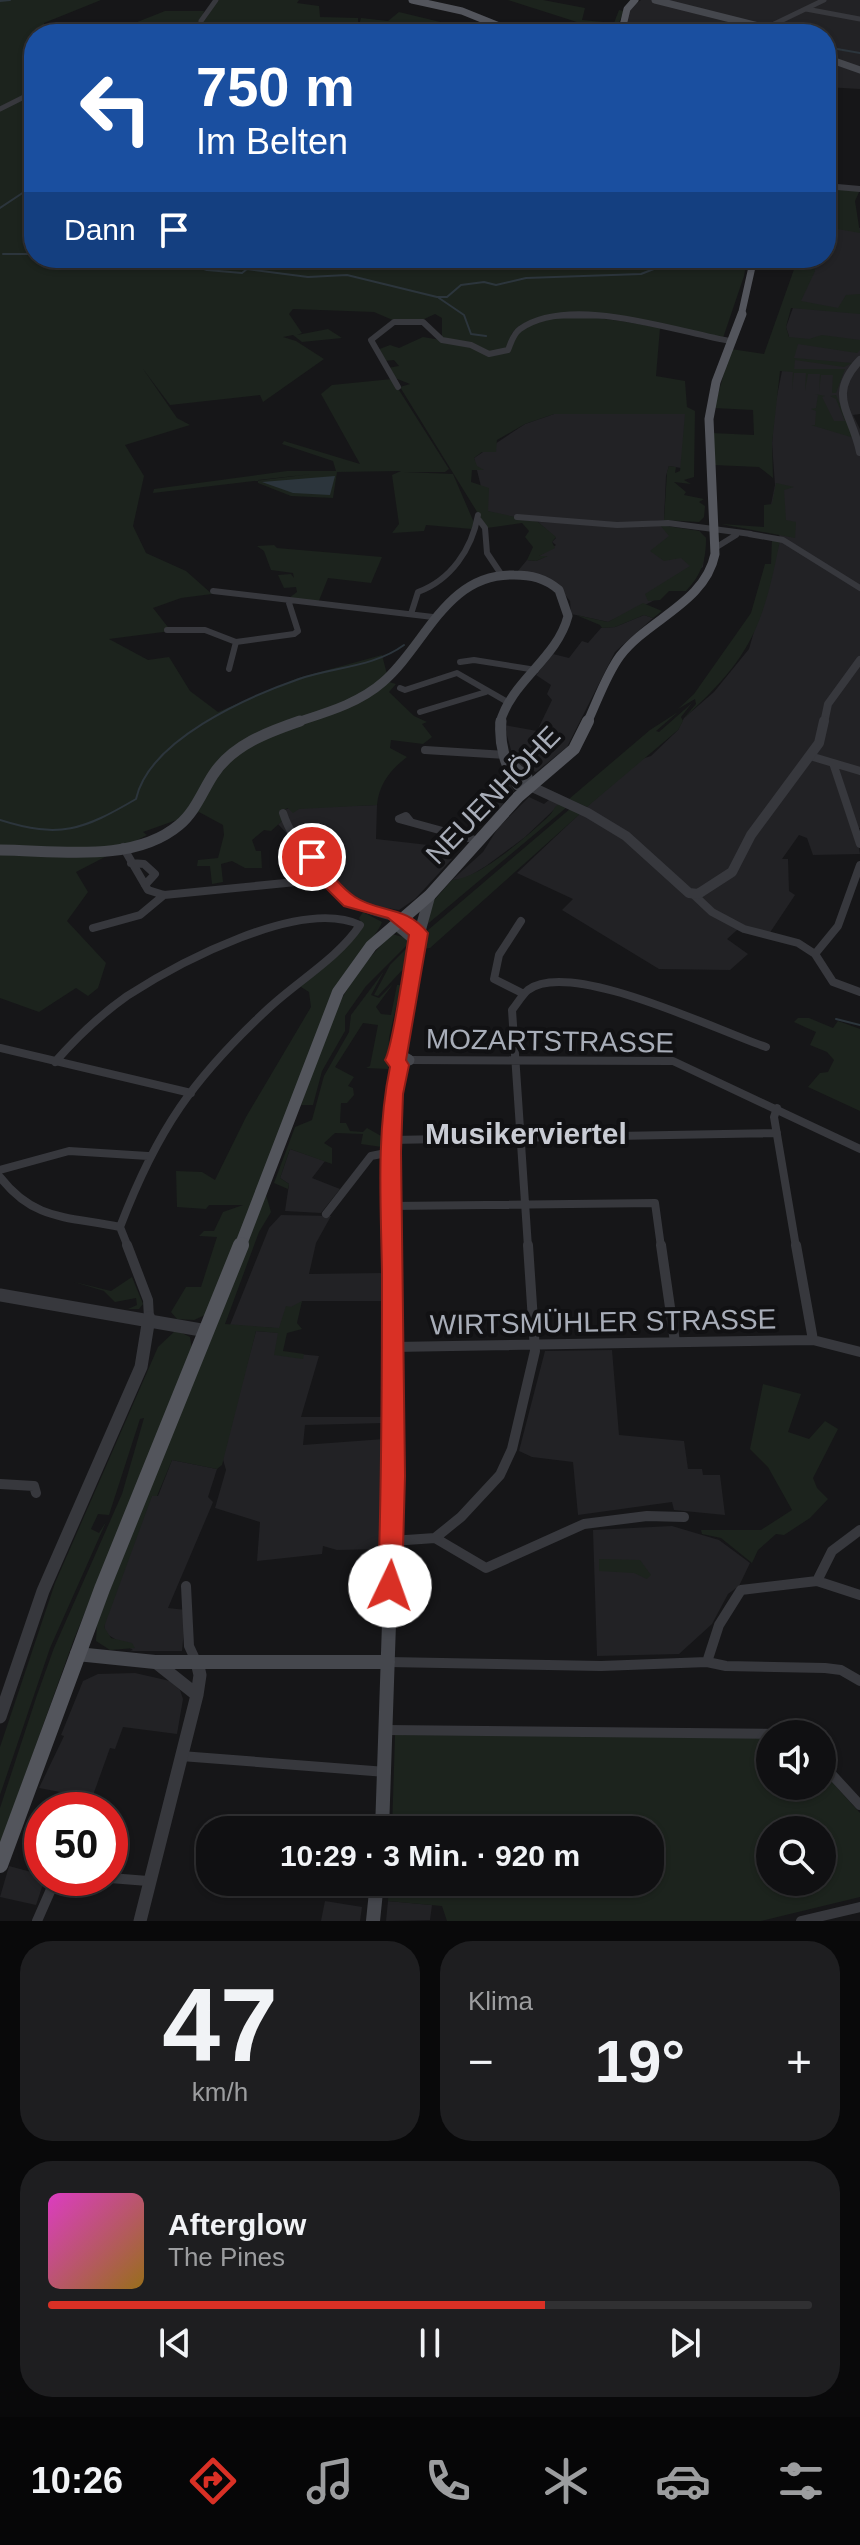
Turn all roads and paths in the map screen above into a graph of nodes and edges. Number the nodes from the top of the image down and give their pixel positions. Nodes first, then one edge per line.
1 (216, 0) edge
2 (412, 0) edge
3 (635, 0) edge
4 (659, 0) edge
5 (824, 0) edge
6 (806, 9) junction
7 (860, 19) edge
8 (202, 24) edge
9 (494, 24) edge
10 (624, 24) edge
11 (756, 24) edge
12 (774, 24) edge
13 (836, 62) edge
14 (860, 70) edge
15 (24, 97) edge
16 (0, 109) edge
17 (836, 187) edge
18 (860, 189) edge
19 (753, 268) edge
20 (730, 341) junction
21 (860, 360) edge
22 (398, 387) dead end
23 (860, 452) edge
24 (517, 517) dead end
25 (688, 525) junction
26 (714, 526) junction
27 (751, 534) junction
28 (736, 535) junction
29 (474, 537) junction
30 (487, 539) junction
31 (715, 548) junction
32 (501, 574) junction
33 (860, 586) edge
34 (213, 591) dead end
35 (289, 603) junction
36 (411, 614) junction
37 (433, 617) junction
38 (167, 630) dead end
39 (236, 642) junction
40 (860, 660) edge
41 (460, 662) dead end
42 (229, 669) dead end
43 (536, 670) junction
44 (400, 688) dead end
45 (486, 692) junction
46 (509, 703) junction
47 (420, 712) dead end
48 (425, 750) dead end
49 (810, 756) junction
50 (508, 759) junction
51 (833, 763) junction
52 (860, 771) edge
53 (530, 786) junction
54 (283, 813) dead end
55 (410, 821) dead end
56 (479, 841) junction
57 (860, 844) edge
58 (123, 847) junction
59 (0, 850) edge
60 (131, 863) junction
61 (859, 868) edge
62 (326, 879) junction
63 (145, 885) junction
64 (164, 895) junction
65 (430, 895) junction
66 (694, 895) junction
67 (521, 921) dead end
68 (399, 922) junction
69 (93, 928) dead end
70 (418, 937) junction
71 (815, 954) junction
72 (860, 992) edge
73 (522, 993) junction
74 (766, 1047) dead end
75 (0, 1048) edge
76 (403, 1060) junction
77 (55, 1062) junction
78 (515, 1062) junction
79 (191, 1093) junction
80 (777, 1108) junction
81 (777, 1133) junction
82 (520, 1137) junction
83 (391, 1146) junction
84 (860, 1149) edge
85 (148, 1156) junction
86 (0, 1170) edge
87 (0, 1177) edge
88 (525, 1203) junction
89 (390, 1206) junction
90 (326, 1214) dead end
91 (120, 1227) junction
92 (0, 1295) edge
93 (149, 1318) junction
94 (207, 1331) junction
95 (813, 1340) junction
96 (675, 1342) junction
97 (533, 1344) junction
98 (394, 1347) junction
99 (860, 1352) edge
100 (0, 1484) edge
101 (36, 1493) dead end
102 (684, 1517) dead end
103 (860, 1530) edge
104 (435, 1538) junction
105 (392, 1541) junction
106 (817, 1581) junction
107 (186, 1586) dead end
108 (860, 1595) edge
109 (77, 1654) junction
110 (155, 1662) junction
111 (197, 1662) junction
112 (388, 1662) junction
113 (707, 1662) junction
114 (860, 1681) edge
115 (197, 1695) junction
116 (0, 1717) edge
117 (386, 1730) junction
118 (756, 1734) edge
119 (181, 1756) junction
120 (386, 1772) junction
121 (836, 1779) edge
122 (860, 1805) edge
123 (383, 1816) edge
124 (1, 1861) edge
125 (128, 1879) edge
126 (148, 1881) junction
127 (48, 1896) edge
128 (376, 1896) edge
129 (860, 1907) edge
130 (37, 1921) edge
131 (140, 1921) edge
132 (373, 1921) edge
133 (801, 1921) edge

1 - 8 street
2 - 9 main road
3 - 10 main road
4 - 11 main road
5 - 6 street
6 - 7 street
6 - 12 street
13 - 14 main road
15 - 16 street
17 - 18 street
19 - 20 main road, NEUENHÖHE
20 - 22 street
20 - 26 main road, NEUENHÖHE
21 - 23 street
24 - 25 street
25 - 26 street
25 - 26 street
26 - 27 street
26 - 28 street
26 - 31 main road, NEUENHÖHE
27 - 28 street
27 - 33 street
28 - 31 street
29 - 30 street
29 - 30 street
29 - 36 street
30 - 32 street
31 - 53 main road, NEUENHÖHE
32 - 37 main road
32 - 43 main road
34 - 35 street
35 - 36 street
35 - 39 street
36 - 37 street
37 - 58 main road
38 - 39 street
39 - 42 street
40 - 49 street
41 - 43 street
43 - 46 main road
44 - 45 street
45 - 46 street
45 - 47 street
46 - 50 main road
48 - 50 street
49 - 51 street
49 - 66 street
50 - 53 main road
51 - 52 street
51 - 57 street
53 - 56 main road, NEUENHÖHE
53 - 66 street
54 - 62 street
55 - 56 street
56 - 65 main road, NEUENHÖHE
58 - 59 main road
58 - 60 street
60 - 63 street
60 - 63 street
61 - 71 street
62 - 64 street
62 - 68 street
63 - 64 street
64 - 69 street
65 - 68 main road, NEUENHÖHE
65 - 70 main road
66 - 71 street
67 - 73 street
68 - 70 main road
68 - 94 main road, NEUENHÖHE
70 - 76 main road
71 - 72 street
73 - 74 street
73 - 78 street
75 - 77 street
76 - 78 street, MOZARTSTRASSE
76 - 83 main road
77 - 79 street
77 - 79 street
78 - 80 street, MOZARTSTRASSE
78 - 82 street
79 - 85 street
80 - 81 street
80 - 84 street, MOZARTSTRASSE
81 - 82 street
81 - 95 street
82 - 83 street
82 - 88 street
83 - 89 main road
83 - 90 street
85 - 86 street
85 - 91 street
87 - 91 street
88 - 89 street
88 - 96 street
88 - 97 street
89 - 98 main road
91 - 93 street
92 - 93 street
93 - 94 street
93 - 116 street
94 - 109 main road, NEUENHÖHE
95 - 96 street, WIRTSMÜHLER STRASSE
95 - 99 street, WIRTSMÜHLER STRASSE
96 - 97 street, WIRTSMÜHLER STRASSE
97 - 98 street, WIRTSMÜHLER STRASSE
97 - 104 street
98 - 105 main road
100 - 101 street
102 - 104 street
103 - 106 street
104 - 105 street
105 - 112 main road
106 - 108 street
106 - 113 street
107 - 111 street
109 - 110 main road
109 - 124 main road, NEUENHÖHE
110 - 111 main road
110 - 115 street
111 - 112 main road
111 - 115 street
112 - 113 street
112 - 117 main road
113 - 114 street
115 - 119 street
117 - 118 street
117 - 120 main road
119 - 120 street
119 - 126 street
120 - 123 main road
121 - 122 street
125 - 126 street
126 - 131 street
127 - 130 street
128 - 132 main road
129 - 133 street

